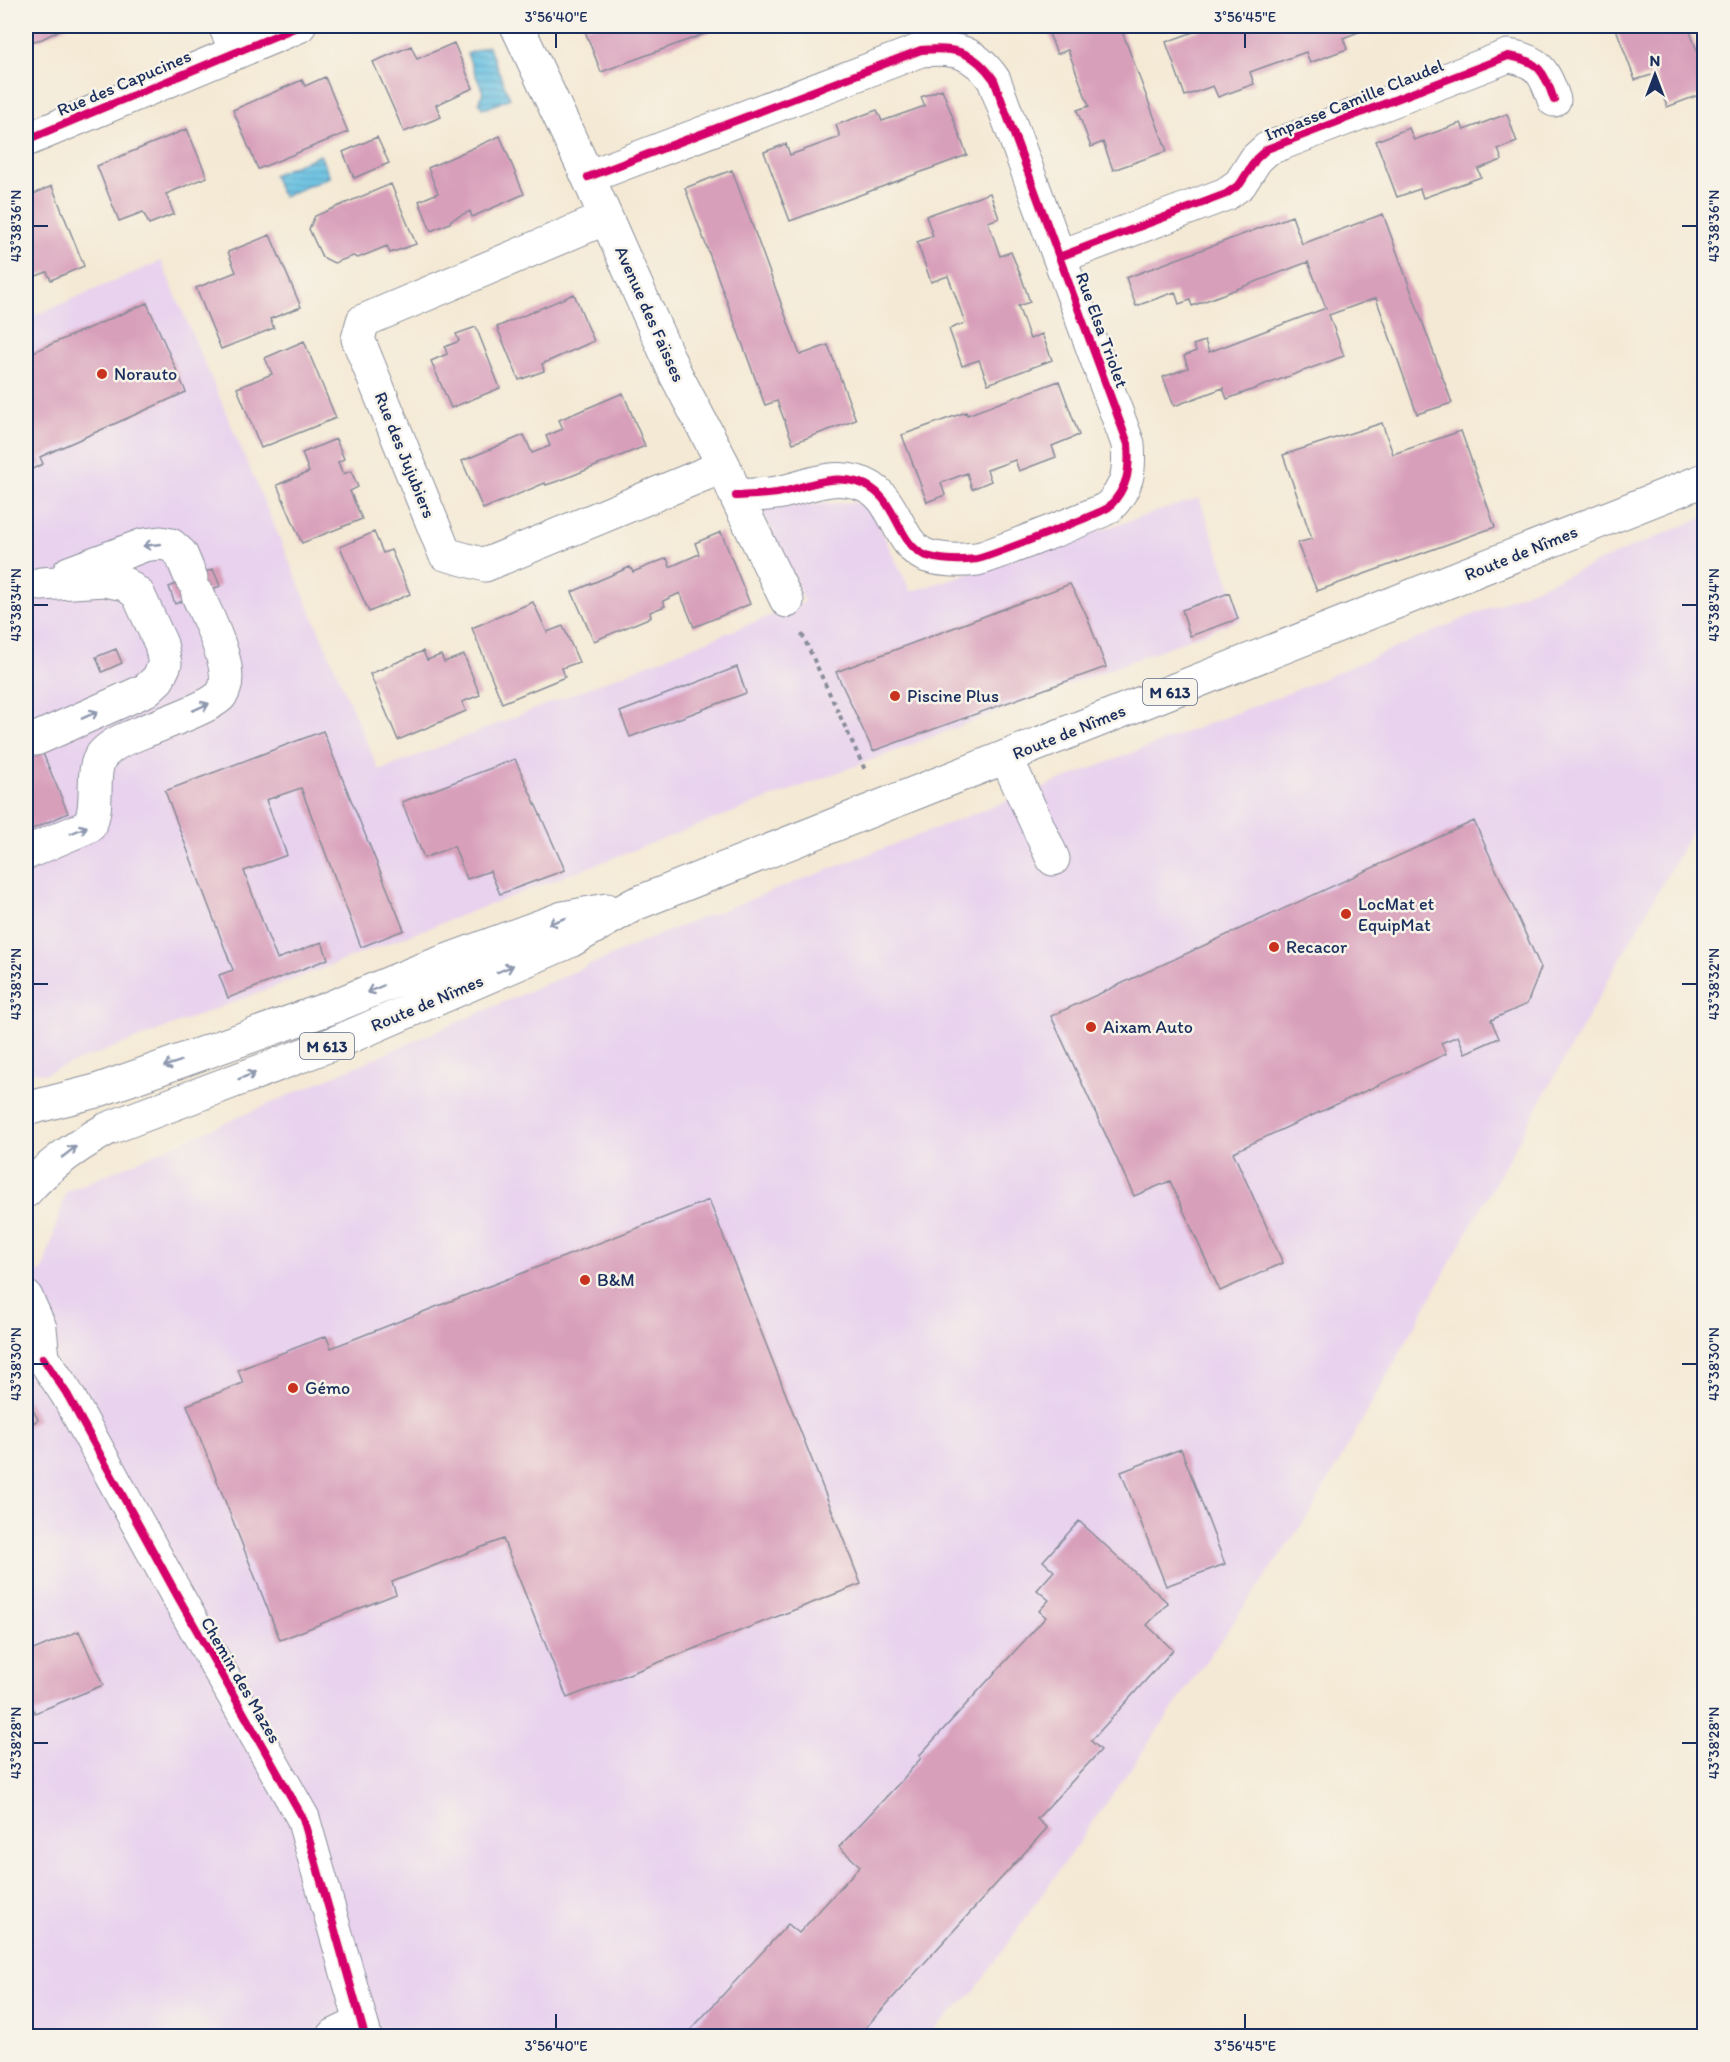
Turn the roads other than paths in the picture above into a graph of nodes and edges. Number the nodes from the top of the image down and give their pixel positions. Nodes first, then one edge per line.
1 (299, 26) edge
2 (517, 26) edge
3 (231, 39) edge
4 (1554, 100) dead end
5 (26, 140) edge
6 (588, 177) junction
7 (606, 218) junction
8 (1059, 256) junction
9 (724, 466) junction
10 (1704, 480) edge
11 (736, 496) junction
12 (30, 587) edge
13 (787, 601) road end
14 (36, 739) dead end
15 (1006, 757) junction
16 (26, 853) edge
17 (1053, 859) dead end
18 (635, 904) junction
19 (26, 1109) edge
20 (26, 1191) edge
21 (26, 1297) edge
22 (34, 1354) edge
23 (353, 2032) edge

1 - 3 street, Rue des Capucines
2 - 6 street, Avenue des Faïsses
3 - 5 street, Rue des Capucines
4 - 8 street, Impasse Camille Claudel
6 - 7 street, Avenue des Faïsses
6 - 8 street, Rue Elsa Triolet
7 - 9 street, Avenue des Faïsses
7 - 9 street, Rue des Jujubiers
8 - 11 street, Rue Elsa Triolet
9 - 11 street, Avenue des Faïsses
10 - 15 street, Route de Nîmes / M 613
11 - 13 street, Avenue des Faïsses
14 -> 12 street
16 -> 12 street
15 - 17 street
15 - 18 street, Route de Nîmes / M 613
18 -> 19 street, Route de Nîmes / M 613
20 -> 18 street, Route de Nîmes / M 613
21 - 22 street, Chemin des Mazes
22 - 23 street, Chemin des Mazes

